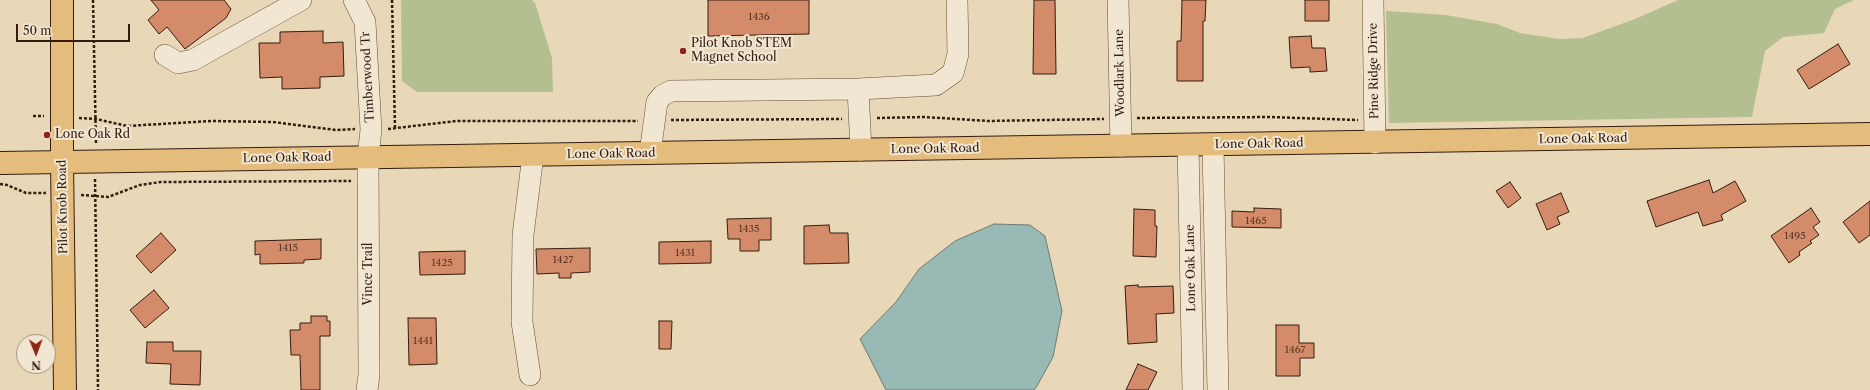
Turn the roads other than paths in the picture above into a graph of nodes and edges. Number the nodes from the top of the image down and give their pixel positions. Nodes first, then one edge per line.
1 (62, 0) edge
2 (301, 0) edge
3 (354, 0) edge
4 (957, 0) edge
5 (1118, 0) edge
6 (1373, 0) edge
7 (165, 55) dead end
8 (858, 89) junction
9 (1870, 134) edge
10 (1375, 143) junction
11 (1213, 145) junction
12 (1121, 146) junction
13 (1188, 146) junction
14 (861, 150) junction
15 (650, 153) junction
16 (533, 155) junction
17 (368, 157) junction
18 (62, 162) junction
19 (0, 163) edge
20 (530, 375) dead end
21 (65, 390) edge
22 (367, 390) edge
23 (1193, 390) edge
24 (1218, 390) edge

1 - 18 main road, Pilot Knob Road
2 - 7 street
3 - 17 street, Timberwood Tr
4 - 8 street
5 - 12 street, Woodlark Lane
6 - 10 street, Pine Ridge Drive
8 - 14 street
8 - 15 street
9 - 10 main road, Lone Oak Road
10 - 11 main road, Lone Oak Road
11 - 13 main road, Lone Oak Road
11 - 24 street
12 - 13 main road, Lone Oak Road
12 - 14 main road, Lone Oak Road
13 - 23 street, Lone Oak Lane
14 - 15 main road, Lone Oak Road
15 - 16 main road, Lone Oak Road
16 - 17 main road, Lone Oak Road
16 - 20 street
17 - 18 main road, Lone Oak Road
17 - 22 street, Vince Trail
18 - 19 main road, Lone Oak Road
18 - 21 main road, Pilot Knob Road

